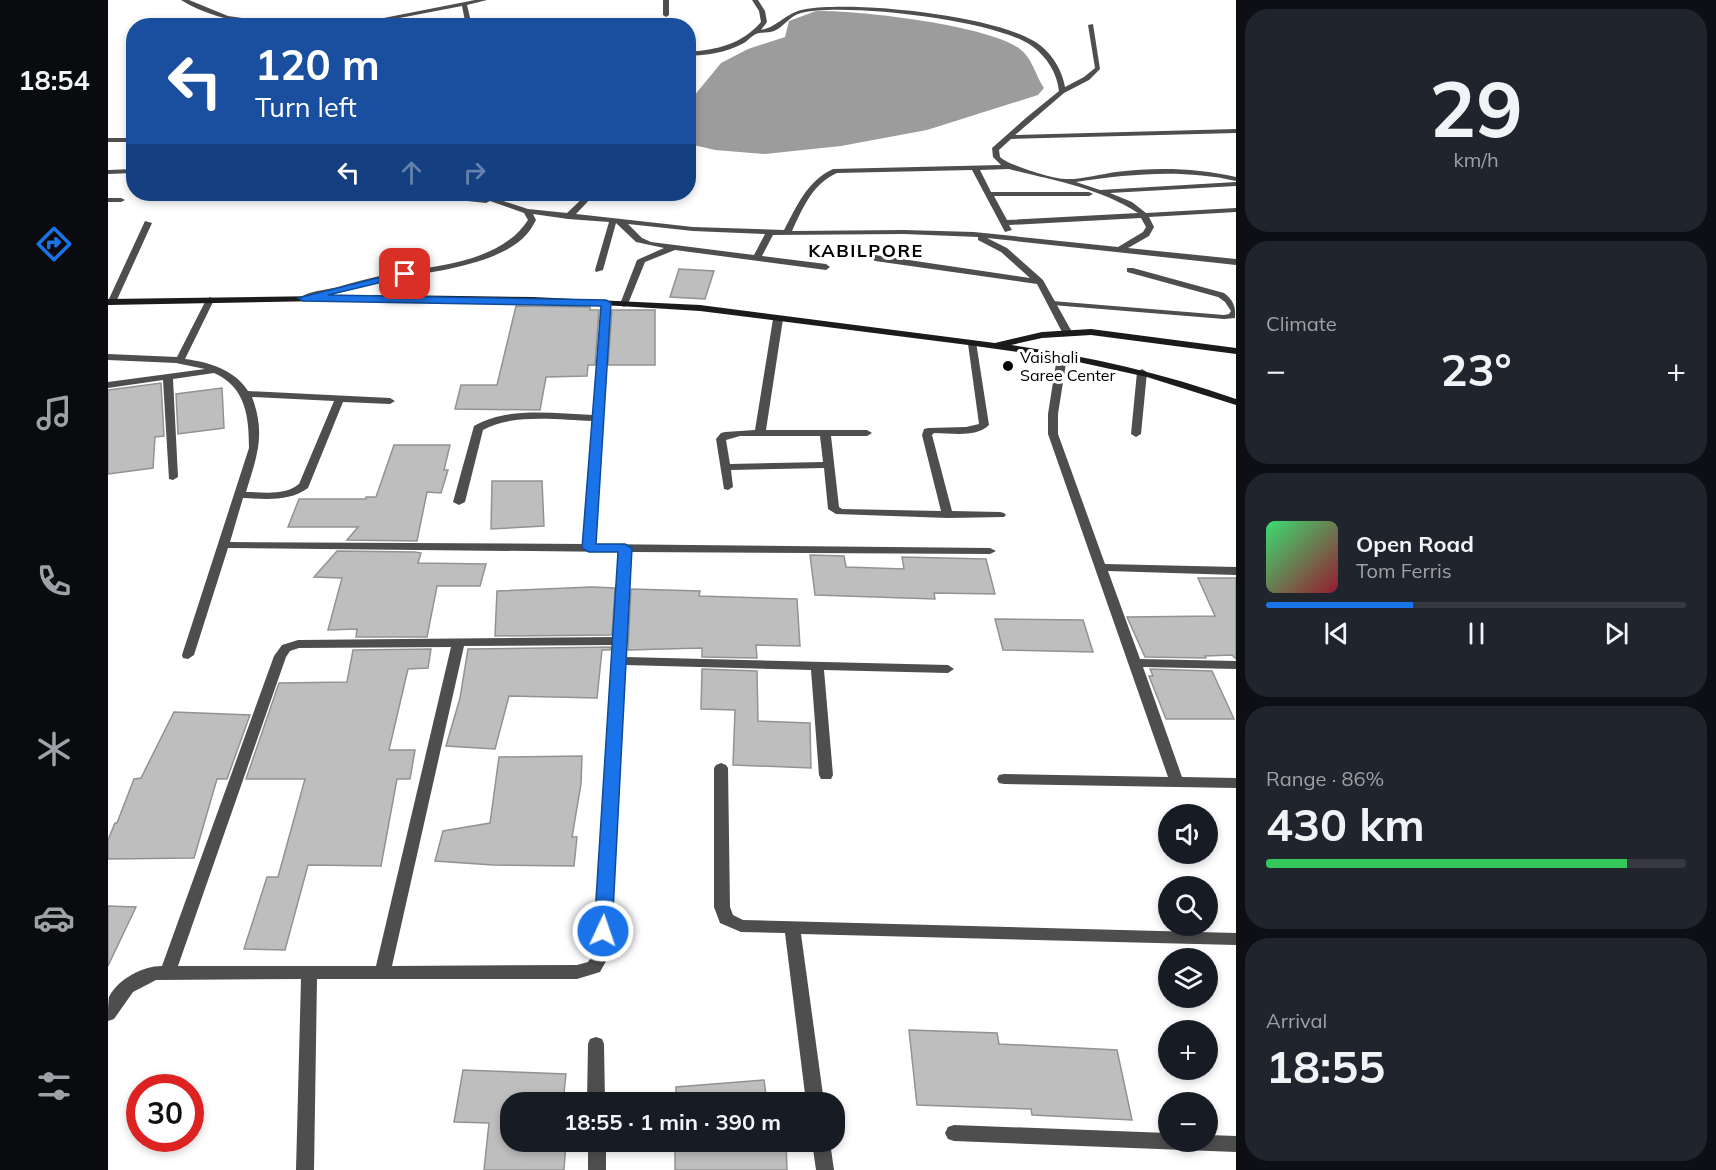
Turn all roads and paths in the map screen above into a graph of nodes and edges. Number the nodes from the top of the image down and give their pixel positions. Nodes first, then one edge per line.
1 (184, 0) edge
2 (484, 0) edge
3 (666, 0) edge
4 (755, 0) edge
5 (464, 4) junction
6 (666, 15) dead end
7 (227, 18) edge
8 (389, 18) edge
9 (468, 18) edge
10 (1091, 25) dead end
11 (757, 33) junction
12 (696, 53) edge
13 (1062, 92) junction
14 (1236, 131) edge
15 (1010, 137) junction
16 (110, 140) dead end
17 (126, 140) edge
18 (1011, 167) junction
19 (975, 168) junction
20 (126, 171) edge
21 (108, 172) edge
22 (1062, 182) junction
23 (1236, 182) edge
24 (1095, 191) junction
25 (988, 194) junction
26 (1105, 194) junction
27 (108, 200) edge
28 (121, 200) dead end
29 (481, 201) edge
30 (498, 201) edge
31 (584, 201) edge
32 (507, 204) junction
33 (1236, 210) edge
34 (527, 212) junction
35 (1144, 216) junction
36 (568, 217) junction
37 (617, 221) junction
38 (148, 223) dead end
39 (1004, 223) junction
40 (770, 232) junction
41 (787, 233) junction
42 (974, 234) junction
43 (1013, 238) junction
44 (675, 247) junction
45 (1120, 249) junction
46 (758, 258) junction
47 (876, 258) dead end
48 (1236, 262) edge
49 (826, 267) dead end
50 (599, 270) dead end
51 (1130, 270) dead end
52 (1040, 282) junction
53 (303, 298) junction
54 (210, 300) junction
55 (110, 302) edge
56 (606, 303) junction
57 (1052, 303) junction
58 (624, 304) junction
59 (778, 319) junction
60 (1067, 332) junction
61 (973, 344) junction
62 (991, 346) junction
63 (1236, 351) edge
64 (108, 357) edge
65 (1062, 357) junction
66 (180, 360) junction
67 (217, 370) junction
68 (1142, 372) junction
69 (168, 377) junction
70 (108, 385) edge
71 (244, 394) junction
72 (340, 398) junction
73 (390, 400) dead end
74 (1236, 402) edge
75 (598, 418) junction
76 (760, 433) junction
77 (825, 433) junction
78 (867, 433) dead end
79 (1136, 434) dead end
80 (829, 465) junction
81 (725, 467) junction
82 (172, 477) dead end
83 (728, 488) dead end
84 (240, 495) junction
85 (459, 502) dead end
86 (948, 515) junction
87 (1000, 515) dead end
88 (225, 546) junction
89 (589, 548) junction
90 (625, 548) junction
91 (990, 551) dead end
92 (1101, 567) junction
93 (1236, 571) edge
94 (620, 641) junction
95 (458, 643) junction
96 (188, 655) dead end
97 (619, 661) junction
98 (1135, 663) junction
99 (1236, 665) edge
100 (817, 666) junction
101 (948, 669) dead end
102 (721, 768) dead end
103 (826, 775) dead end
104 (1004, 779) dead end
105 (1177, 782) junction
106 (1236, 783) edge
107 (792, 928) junction
108 (1236, 939) edge
109 (168, 973) junction
110 (309, 973) junction
111 (382, 973) junction
112 (108, 1014) edge
113 (596, 1044) dead end
114 (596, 1092) edge
115 (814, 1092) edge
116 (954, 1133) dead end
117 (1236, 1144) edge
118 (597, 1152) edge
119 (822, 1152) edge
120 (305, 1170) edge
121 (597, 1170) edge
122 (825, 1170) edge

1 - 7 street
2 - 5 street
3 - 6 street
4 - 11 street
5 - 8 street
5 - 9 street
10 - 13 street
11 - 12 street
11 - 13 street
13 - 15 street
14 - 15 street
15 - 18 street
16 - 17 street
18 - 19 street
18 - 22 street
19 - 25 street
19 - 41 street
20 - 21 street
22 - 23 street
22 - 24 street
23 - 24 street
24 - 26 street
25 - 26 street
25 - 39 street
26 - 35 street
27 - 28 street
29 - 32 street
30 - 32 street
31 - 36 street
32 - 34 street
33 - 35 street
34 - 36 street
34 - 53 street
35 - 39 street
35 - 45 street
36 - 37 street
37 - 40 street
37 - 44 street
37 - 50 street
38 - 55 street
39 - 43 street
40 - 41 street
40 - 46 street
41 - 42 street
42 - 43 street
42 - 52 street
43 - 45 street
44 - 46 street
44 - 58 street
45 - 48 street
46 - 49 street
47 - 52 street
51 - 57 lane
52 - 57 street
53 - 54 street
53 - 56 street
54 - 55 street
54 - 66 street
56 - 58 street
56 - 75 street
57 - 60 street
58 - 59 street
59 - 61 street
59 - 76 street
60 - 62 street
60 - 63 street
61 - 62 street
61 - 86 street
62 - 65 street
64 - 66 street
65 - 68 street
65 - 92 street
66 - 67 street
67 - 69 street
67 - 71 street
68 - 74 street
68 - 79 street
69 - 70 street
69 - 82 street
71 - 72 street
71 - 84 street
72 - 73 street
72 - 84 street
75 - 85 street
75 - 89 street
76 - 77 street
76 - 81 street
77 - 78 street
77 - 80 street
80 - 81 street
80 - 86 street
81 - 83 street
84 - 88 street
86 - 87 street
88 - 89 street
88 - 96 street
89 - 90 street
90 - 91 street
90 - 94 street
92 - 93 street
92 - 98 street
94 - 95 street
94 - 97 street
95 - 109 street
95 - 111 street
97 - 100 street
97 - 111 street
98 - 99 street
98 - 105 street
100 - 101 street
100 - 103 street
102 - 107 street
104 - 105 street
105 - 106 street
107 - 108 street
107 - 115 street
109 - 110 street
109 - 112 street
110 - 111 street
110 - 120 street
113 - 114 street
116 - 117 street
118 - 121 street
119 - 122 street

